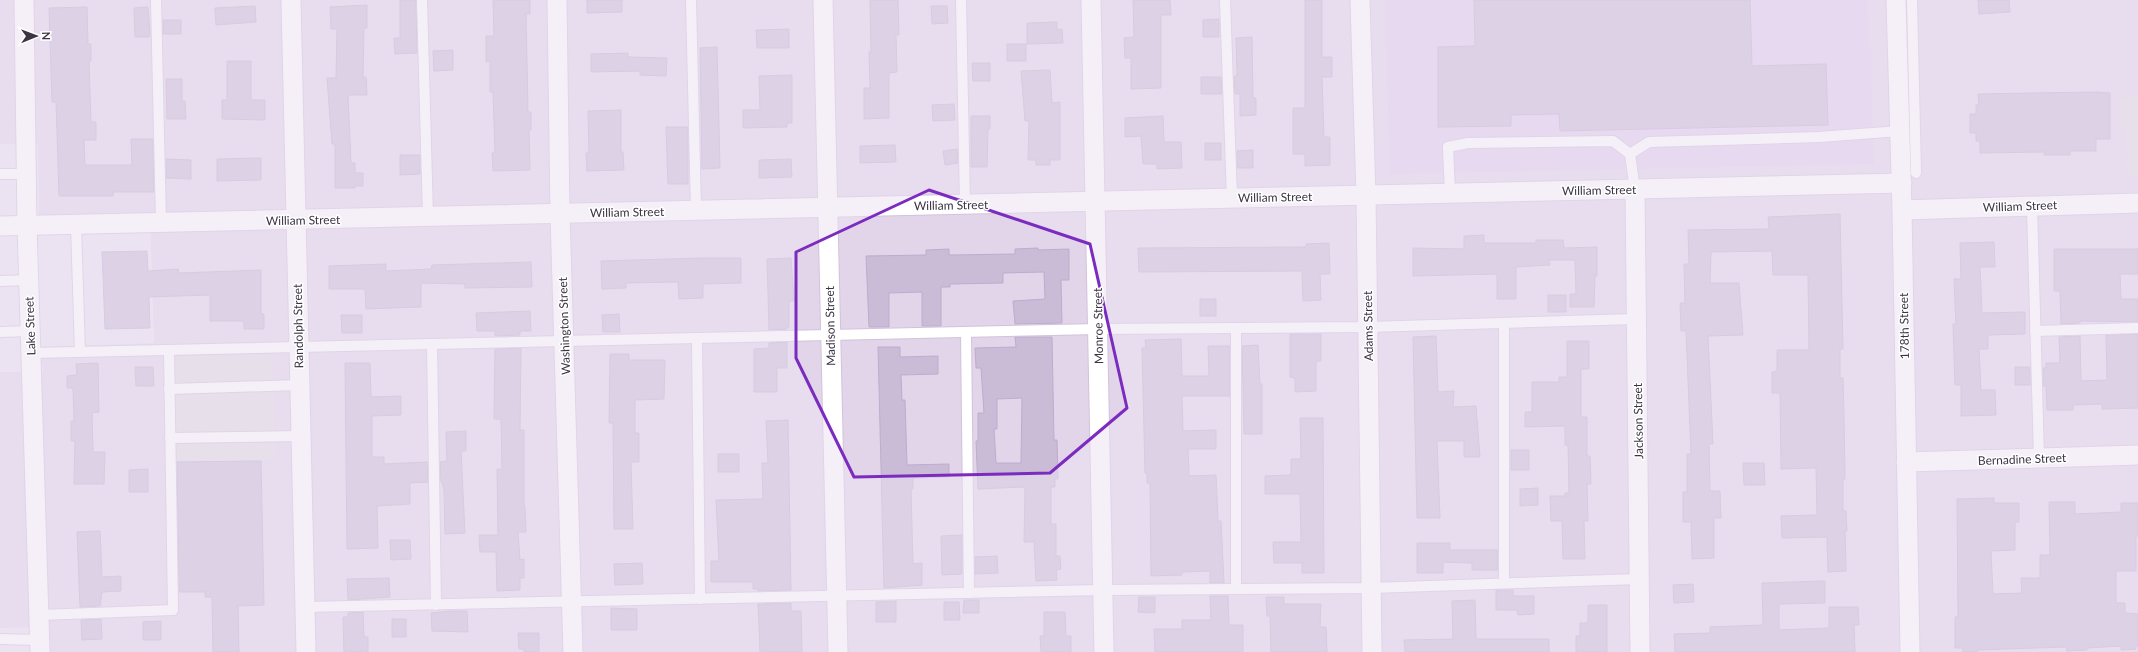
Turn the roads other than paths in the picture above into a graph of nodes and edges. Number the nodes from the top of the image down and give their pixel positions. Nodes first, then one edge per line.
1 (24, 0) edge
2 (156, 0) edge
3 (291, 0) edge
4 (422, 0) edge
5 (557, 0) edge
6 (691, 0) edge
7 (823, 0) edge
8 (961, 0) edge
9 (1092, 0) edge
10 (1225, 0) edge
11 (1360, 0) edge
12 (1896, 0) edge
13 (1912, 0) edge
14 (1900, 131) junction
15 (1630, 154) junction
16 (0, 174) edge
17 (26, 174) junction
18 (1909, 178) junction
19 (1635, 190) junction
20 (1450, 194) junction
21 (1366, 195) junction
22 (1232, 198) junction
23 (1096, 202) junction
24 (2138, 203) edge
25 (965, 204) junction
26 (2032, 206) junction
27 (828, 208) junction
28 (1902, 210) junction
29 (696, 211) junction
30 (560, 214) junction
31 (428, 217) junction
32 (296, 220) junction
33 (161, 223) junction
34 (76, 225) junction
35 (0, 226) edge
36 (27, 226) junction
37 (29, 280) junction
38 (0, 281) edge
39 (1636, 319) junction
40 (1504, 323) junction
41 (1368, 327) junction
42 (1236, 328) junction
43 (2138, 328) edge
44 (1098, 329) junction
45 (30, 331) junction
46 (2036, 331) junction
47 (0, 332) edge
48 (966, 332) junction
49 (830, 336) junction
50 (697, 339) junction
51 (564, 342) junction
52 (432, 345) junction
53 (299, 348) junction
54 (169, 350) junction
55 (80, 352) junction
56 (31, 353) junction
57 (300, 385) junction
58 (170, 389) junction
59 (301, 436) junction
60 (170, 438) junction
61 (2138, 455) edge
62 (2038, 458) junction
63 (1906, 462) junction
64 (1639, 579) junction
65 (1504, 583) junction
66 (1371, 588) junction
67 (1236, 589) junction
68 (1103, 590) junction
69 (970, 593) junction
70 (836, 596) junction
71 (700, 599) junction
72 (571, 602) junction
73 (436, 605) junction
74 (305, 607) junction
75 (39, 615) junction
76 (0, 640) edge
77 (40, 646) edge
78 (306, 652) edge
79 (573, 652) edge
80 (838, 652) edge
81 (1104, 652) edge
82 (1372, 652) edge
83 (1640, 652) edge
84 (1910, 652) edge

1 - 17 street, Lake Street
2 - 33 lane
3 - 32 street, Randolph Street
4 - 31 lane
5 - 30 street, Washington Street
6 - 29 lane
7 - 27 street, Madison Street
8 - 25 lane
9 - 23 street, Monroe Street
10 - 22 lane
11 - 21 street, Adams Street
12 - 14 street, 178th Street
13 - 18 lane
14 - 15 lane
14 - 18 street, 178th Street
15 - 19 lane
15 - 20 lane
16 - 17 lane
17 - 36 street, Lake Street
18 - 19 street, William Street
18 - 28 street, 178th Street
19 - 20 street, William Street
19 - 39 street, Jackson Street
20 - 21 street, William Street
21 - 22 street, William Street
21 - 41 street, Adams Street
22 - 23 street, William Street
23 - 25 street, William Street
23 - 44 street, Monroe Street
24 - 26 street, William Street
25 - 27 street, William Street
26 - 28 street, William Street
26 - 46 lane
27 - 29 street, William Street
27 - 49 street, Madison Street
28 - 63 street, 178th Street
29 - 30 street, William Street
30 - 31 street, William Street
30 - 51 street, Washington Street
31 - 32 street, William Street
32 - 33 street, William Street
32 - 53 street, Randolph Street
33 - 34 street, William Street
34 - 36 street, William Street
34 - 55 lane
35 - 36 street, William Street
36 - 37 street, Lake Street
37 - 38 lane
37 - 45 street, Lake Street
39 - 40 lane
39 - 64 street, Jackson Street
40 - 41 lane
40 - 65 lane
41 - 42 lane
41 - 66 street, Adams Street
42 - 44 lane
42 - 67 lane
43 - 46 lane
44 - 48 lane
44 - 68 street, Monroe Street
45 - 47 lane
45 - 56 street, Lake Street
46 - 62 lane
48 - 49 lane
48 - 69 lane
49 - 50 lane
49 - 70 street, Madison Street
50 - 51 lane
50 - 71 lane
51 - 52 lane
51 - 72 street, Washington Street
52 - 53 lane
52 - 73 lane
53 - 54 lane
53 - 57 street, Randolph Street
54 - 55 lane
54 - 58 lane
55 - 56 lane
56 - 75 street, Lake Street
57 - 58 lane
57 - 59 street, Randolph Street
58 - 60 lane
59 - 60 lane
59 - 74 street, Randolph Street
60 - 75 lane
61 - 62 street, Bernadine Street
62 - 63 street, Bernadine Street
63 - 84 street, 178th Street
64 - 65 lane
64 - 83 street, Jackson Street
65 - 66 lane
66 - 67 lane
66 - 82 street, Adams Street
67 - 68 lane
68 - 69 lane
68 - 81 street, Monroe Street
69 - 70 lane
70 - 71 lane
70 - 80 street, Madison Street
71 - 72 lane
72 - 73 lane
72 - 79 street, Washington Street
73 - 74 lane
74 - 78 street, Randolph Street
75 - 77 street, Lake Street
76 - 77 lane

